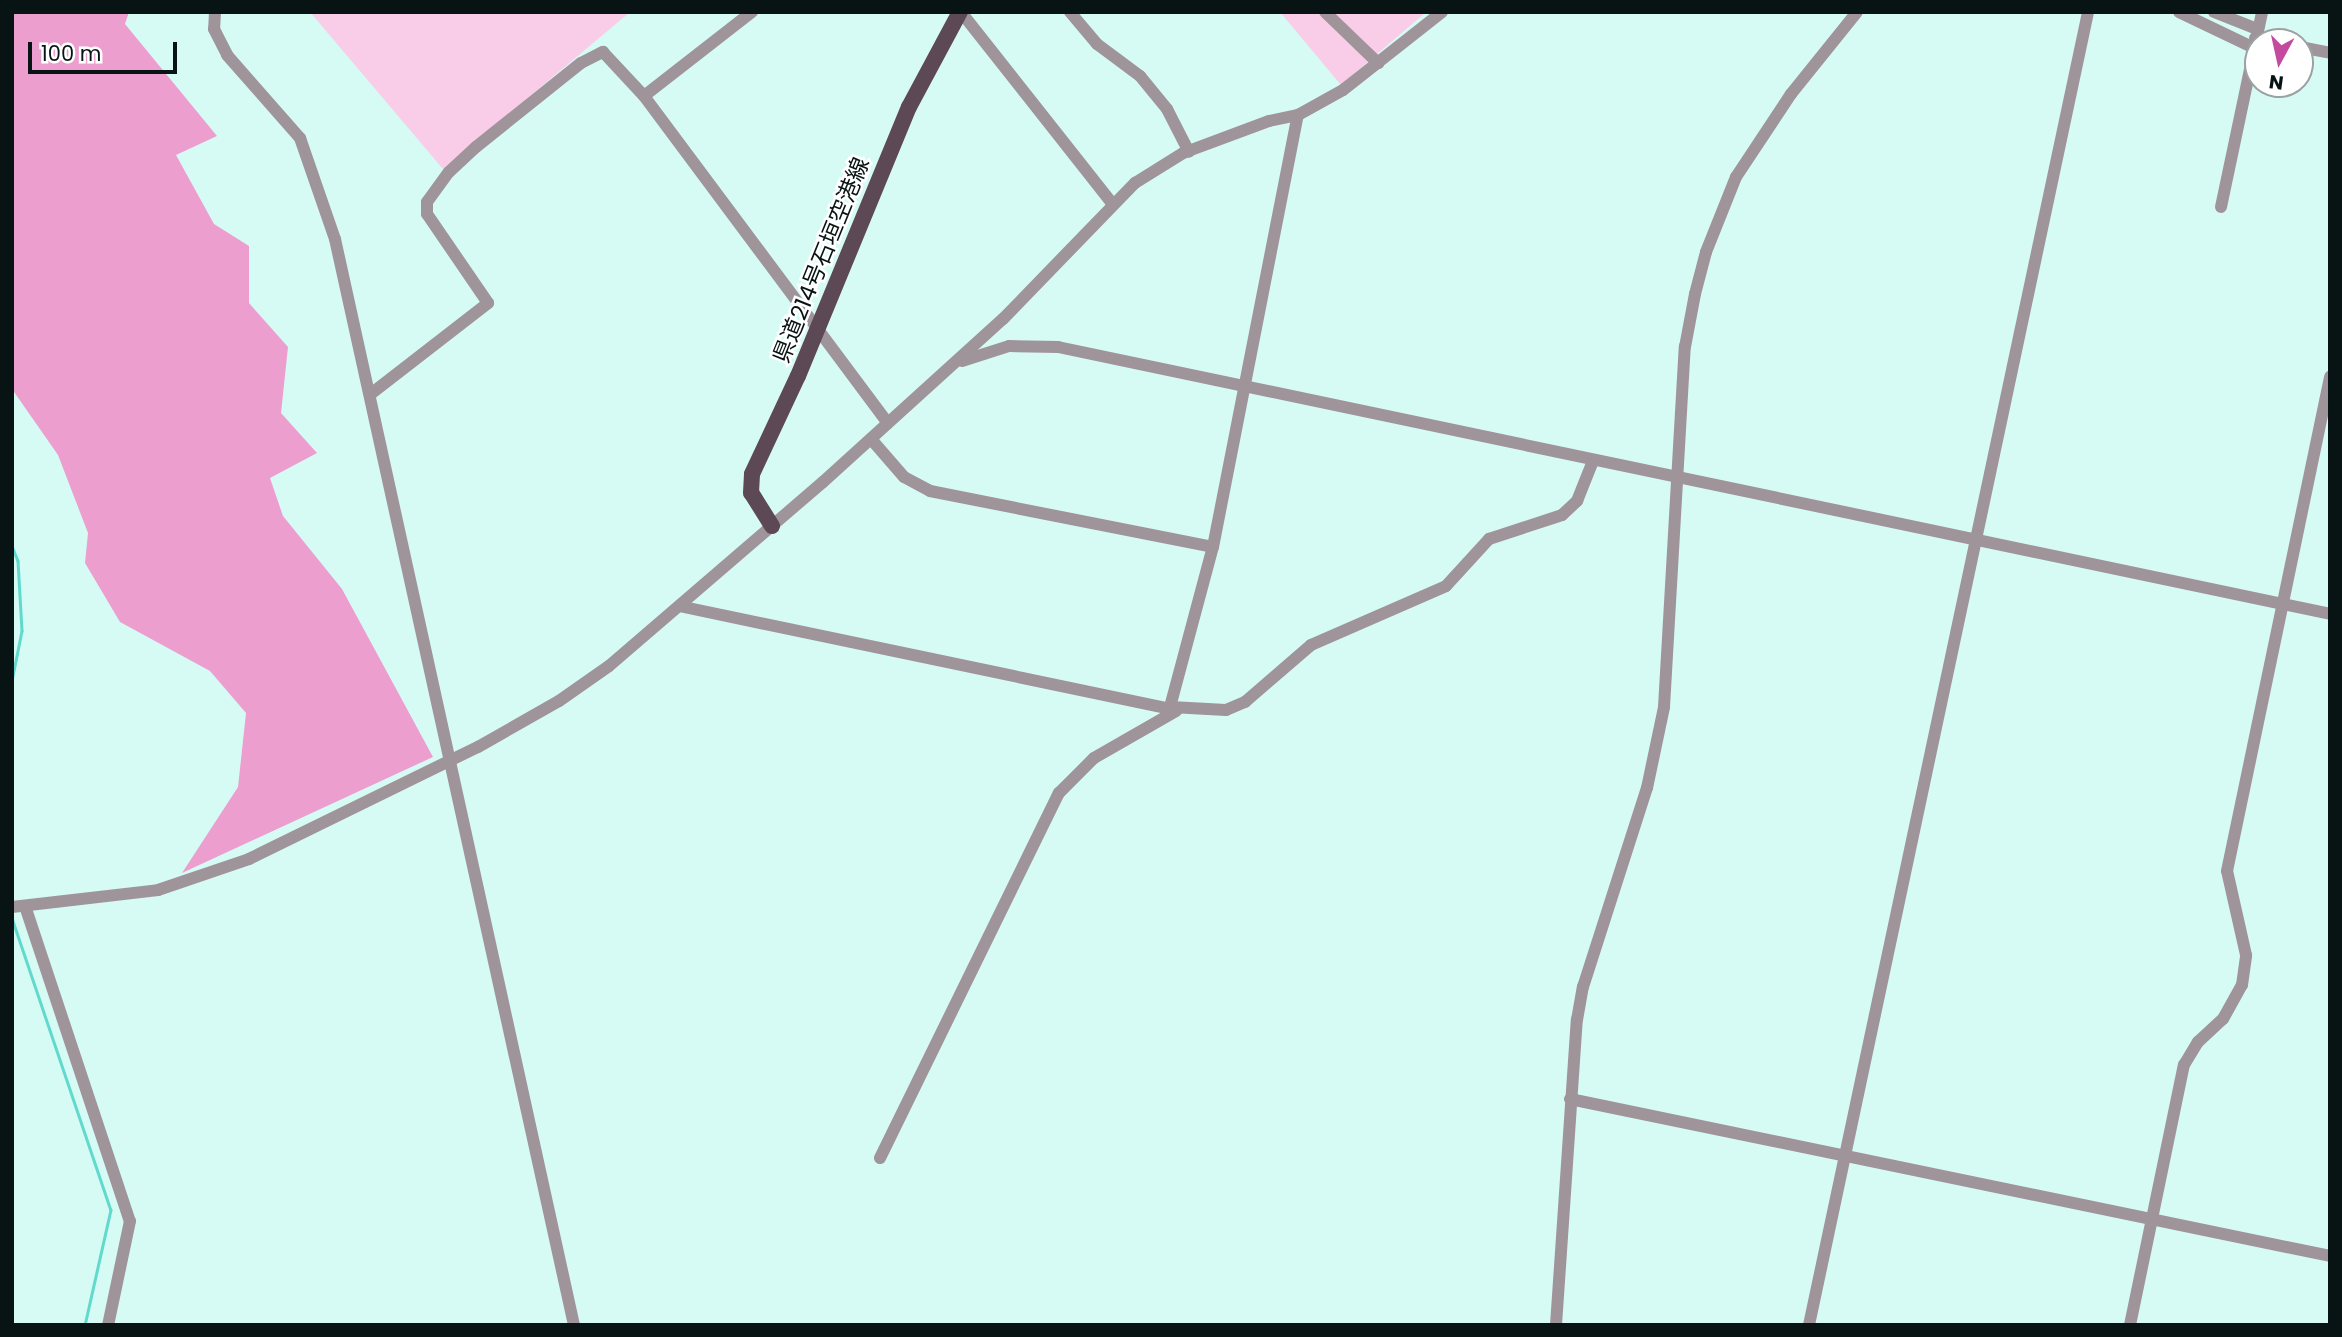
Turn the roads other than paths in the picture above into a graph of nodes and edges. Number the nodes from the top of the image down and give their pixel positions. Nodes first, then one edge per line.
1 (215, 12) edge
2 (752, 12) edge
3 (961, 12) edge
4 (1070, 12) edge
5 (1325, 12) edge
6 (1442, 12) edge
7 (1857, 12) edge
8 (2088, 12) edge
9 (2179, 12) edge
10 (2214, 12) edge
11 (2244, 31) edge
12 (2244, 34) edge
13 (1378, 63) junction
14 (2244, 93) edge
15 (644, 96) junction
16 (1298, 115) junction
17 (1189, 152) junction
18 (1112, 203) junction
19 (2221, 207) dead end
20 (819, 326) junction
21 (952, 365) junction
22 (2330, 377) edge
23 (1245, 386) junction
24 (372, 393) junction
25 (888, 423) junction
26 (871, 439) junction
27 (1593, 461) junction
28 (1676, 479) junction
29 (772, 526) junction
30 (1975, 540) junction
31 (1213, 547) junction
32 (2282, 604) junction
33 (679, 606) junction
34 (2330, 614) edge
35 (1173, 709) junction
36 (453, 759) junction
37 (19, 907) edge
38 (1570, 1099) junction
39 (1847, 1155) junction
40 (880, 1158) dead end
41 (2151, 1219) junction
42 (2330, 1256) edge
43 (107, 1325) edge
44 (574, 1325) edge
45 (1556, 1325) edge
46 (1809, 1325) edge
47 (2130, 1325) edge

1 - 24 street
2 - 15 street
3 - 18 street
3 - 20 main road, 県道214号石垣空港線
4 - 17 street
5 - 13 street
6 - 13 street
7 - 28 street
8 - 30 street
9 - 12 street
10 - 11 street
13 - 16 street
14 - 19 street
15 - 20 street
15 - 24 street
16 - 17 street
16 - 23 street
17 - 18 street
18 - 21 street
20 - 25 street
20 - 29 main road, 県道214号石垣空港線
21 - 23 street
21 - 25 street
22 - 32 street
23 - 27 street
23 - 31 street
24 - 36 street
25 - 26 street
26 - 29 street
26 - 31 street
27 - 28 street
27 - 35 street
28 - 30 street
28 - 38 street
29 - 33 street
30 - 32 street
30 - 39 street
31 - 35 street
32 - 34 street
32 - 41 street
33 - 35 street
33 - 36 street
35 - 40 street
36 - 37 street
36 - 44 street
37 - 43 street
38 - 39 street
38 - 45 street
39 - 41 street
39 - 46 street
41 - 42 street
41 - 47 street

